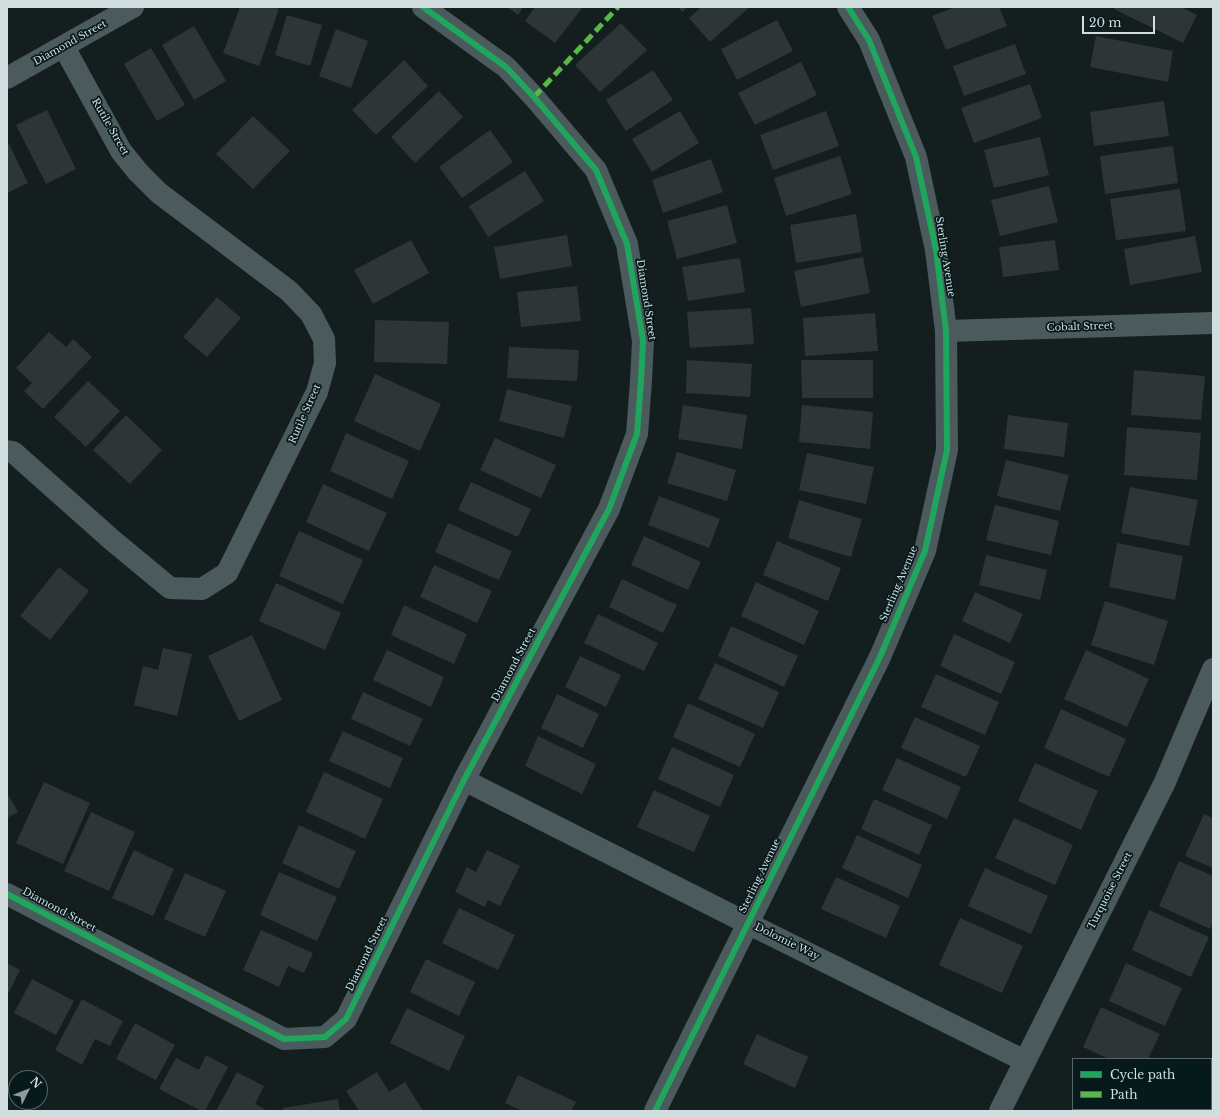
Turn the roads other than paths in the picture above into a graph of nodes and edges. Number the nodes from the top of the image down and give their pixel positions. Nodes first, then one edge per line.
1 (133, 7) edge
2 (423, 7) edge
3 (848, 7) edge
4 (64, 47) junction
5 (7, 78) edge
6 (1213, 323) edge
7 (946, 331) junction
8 (7, 451) edge
9 (1213, 669) edge
10 (464, 780) junction
11 (7, 894) edge
12 (747, 923) junction
13 (1025, 1061) junction
14 (655, 1111) edge
15 (1000, 1111) edge

1 - 4 street, Diamond Street
2 - 10 street, Diamond Street
3 - 7 street, Sterling Avenue
4 - 5 street, Diamond Street
4 - 8 street, Rutile Street
6 - 7 street, Cobalt Street
7 - 12 street, Sterling Avenue
9 - 13 street, Turquoise Street
10 - 11 street, Diamond Street
10 - 12 street, Dolomie Way
12 - 13 street, Dolomie Way
12 - 14 street, Sterling Avenue
13 - 15 street, Turquoise Street

